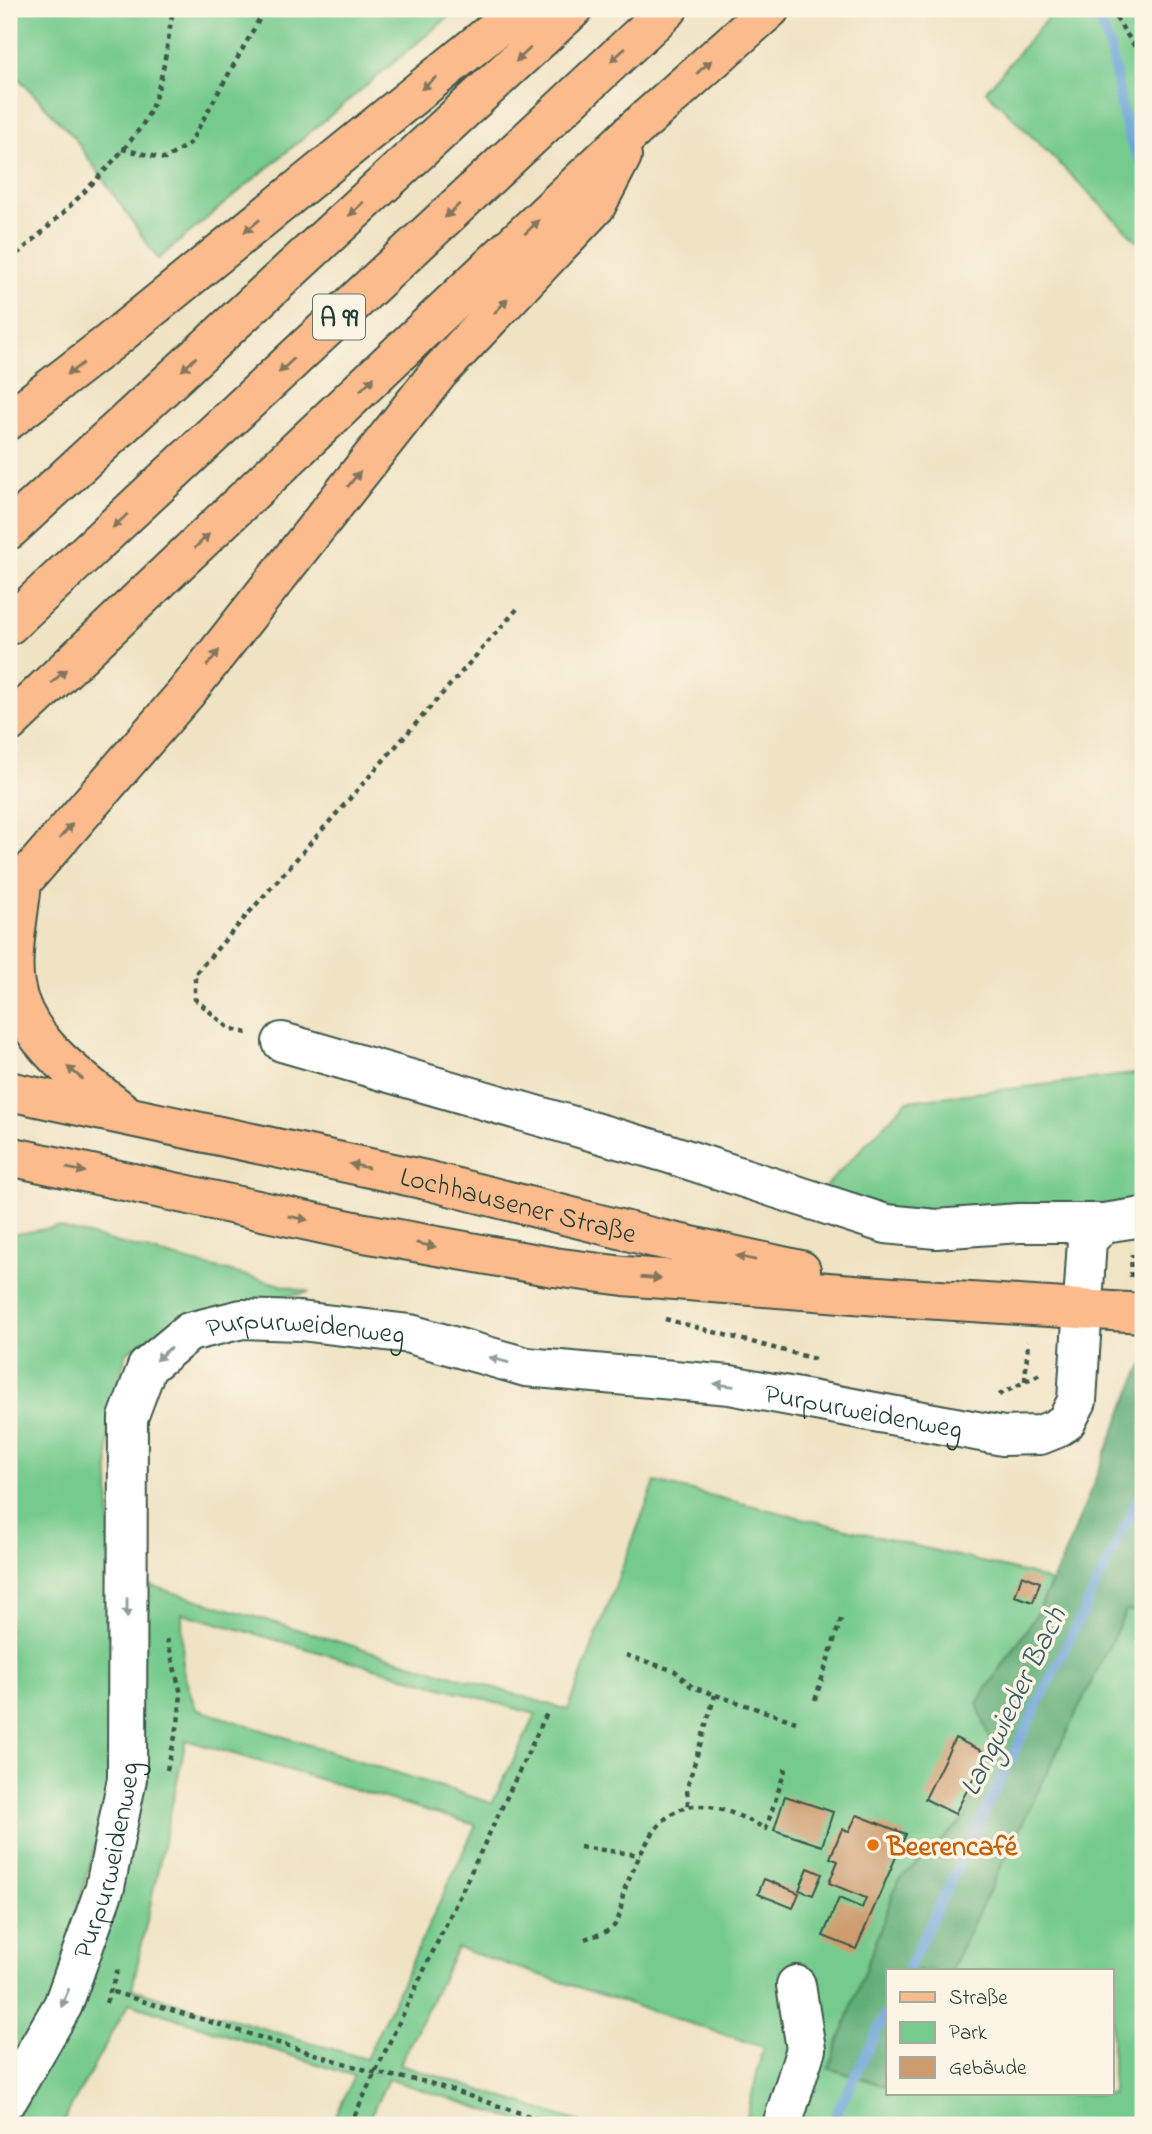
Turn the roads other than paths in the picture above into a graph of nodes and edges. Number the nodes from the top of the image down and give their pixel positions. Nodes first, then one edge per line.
1 (520, 9) edge
2 (573, 9) edge
3 (668, 9) edge
4 (770, 9) edge
5 (635, 129) junction
6 (9, 419) edge
7 (9, 530) edge
8 (9, 625) edge
9 (9, 723) edge
10 (15, 890) edge
11 (282, 1042) road end
12 (9, 1091) edge
13 (128, 1116) junction
14 (9, 1156) edge
15 (1143, 1217) edge
16 (1104, 1223) junction
17 (1031, 1306) junction
18 (1081, 1309) junction
19 (1143, 1313) edge
20 (796, 1985) dead end
21 (9, 2098) edge
22 (782, 2125) edge

1 -> 6 main road
2 -> 7 main road
3 -> 8 main road, A 99
5 -> 4 main road, A 99
9 -> 5 main road, A 99
10 -> 5 main road
13 -> 10 main road
11 - 16 street
12 - 13 main road, Lochhausener Straße
17 -> 13 main road, Lochhausener Straße
14 -> 17 main road, Lochhausener Straße
15 - 16 street
16 - 18 street, Purpurweidenweg
17 - 18 main road, Lochhausener Straße
18 - 19 main road, Lochhausener Straße
18 -> 21 street, Purpurweidenweg
20 - 22 street

